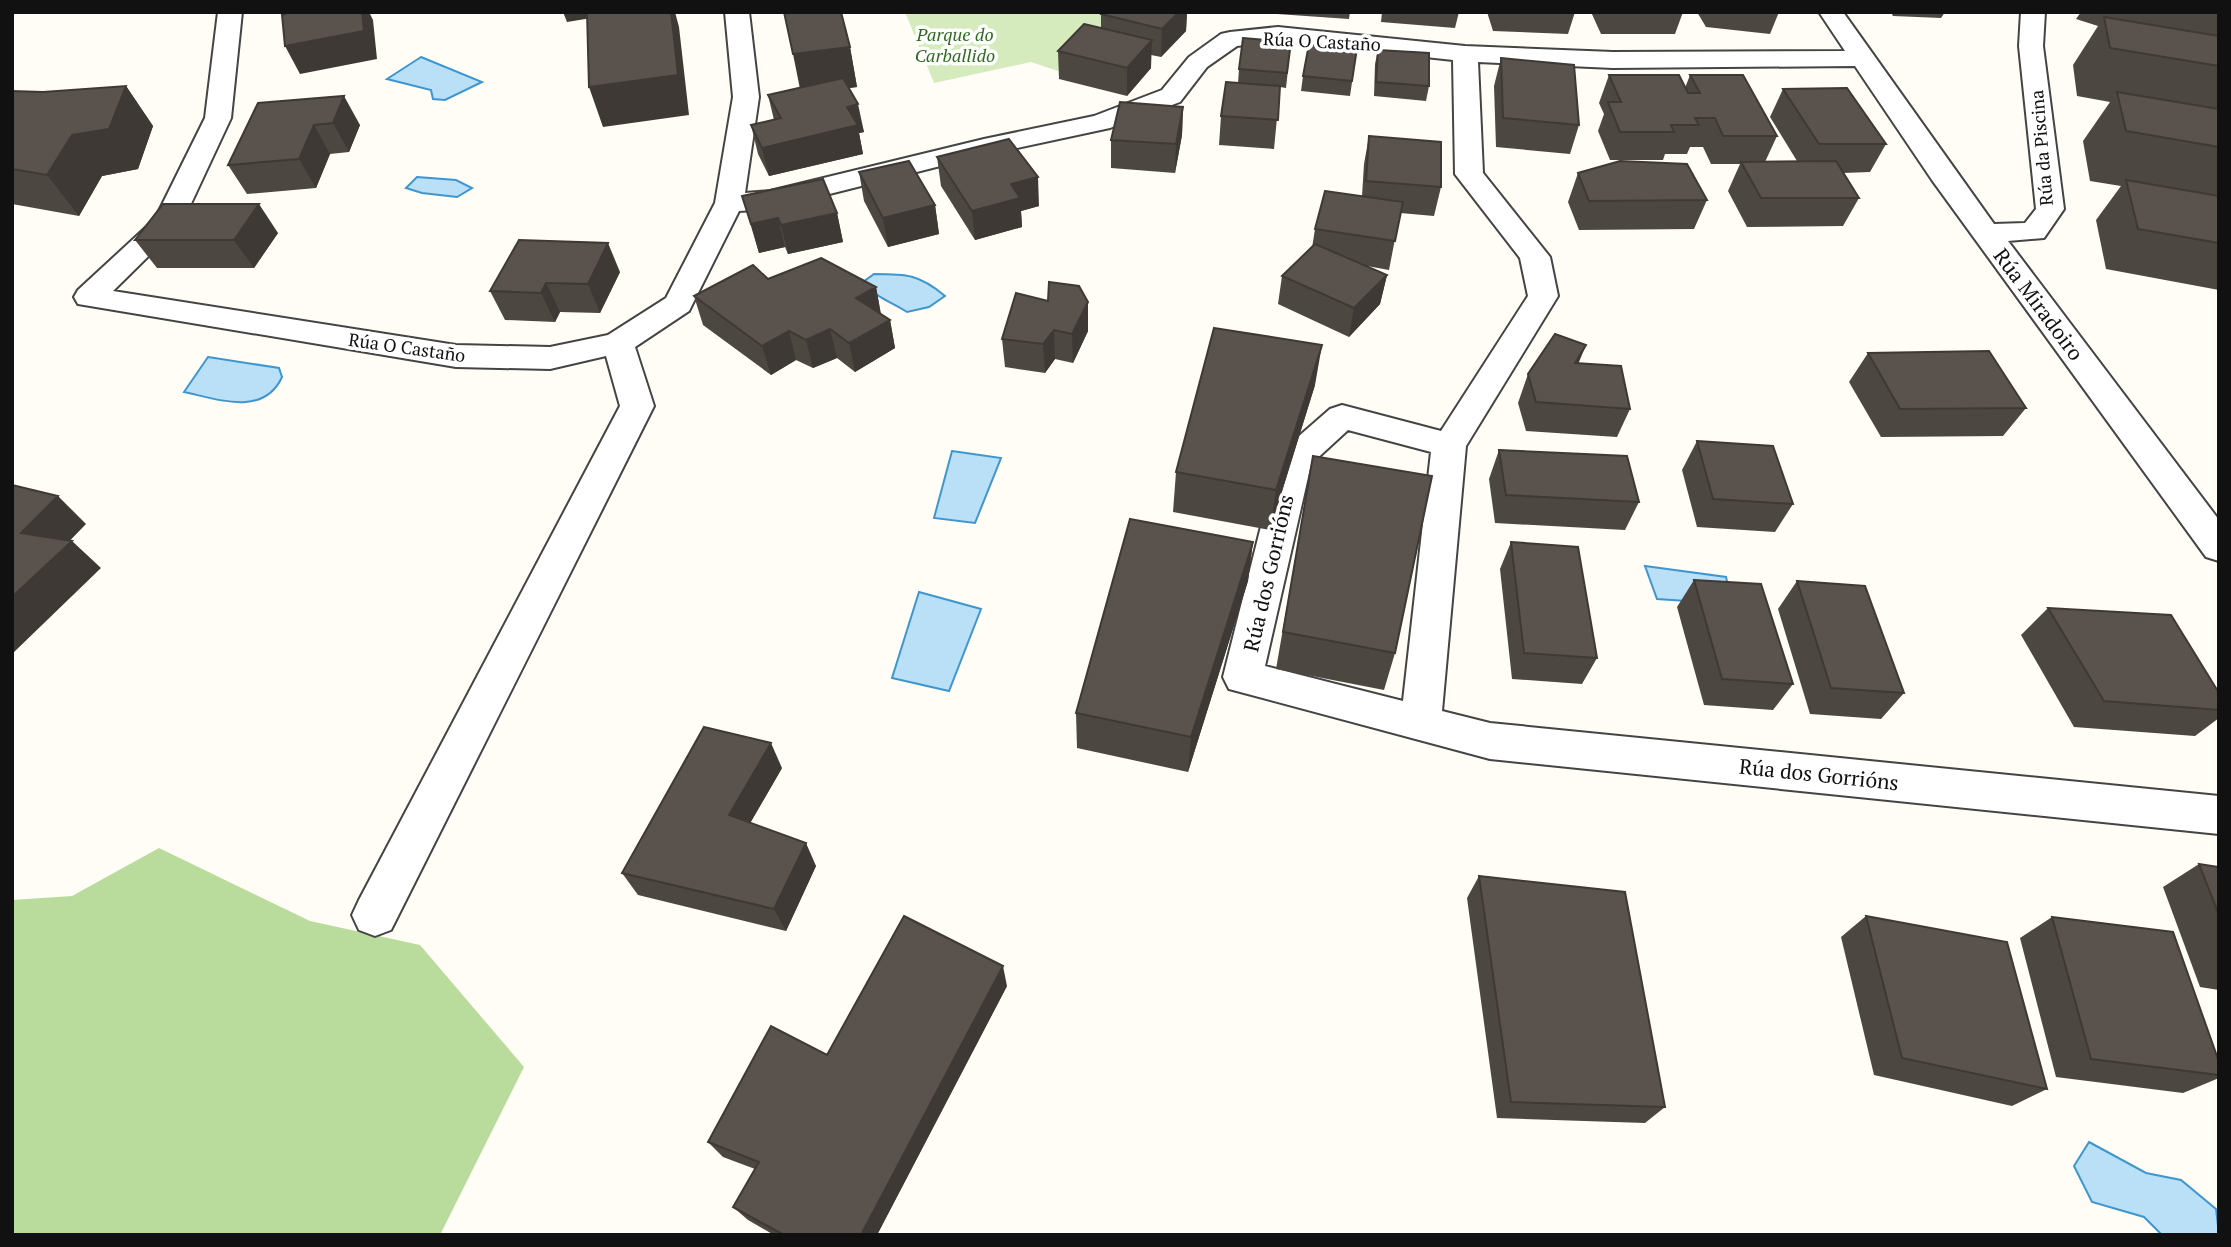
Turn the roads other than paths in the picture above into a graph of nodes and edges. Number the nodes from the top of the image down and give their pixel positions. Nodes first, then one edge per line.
1 (230, 12) edge
2 (737, 12) edge
3 (1831, 12) edge
4 (2033, 12) edge
5 (1465, 54) junction
6 (1862, 58) junction
7 (729, 203) junction
8 (1986, 233) junction
9 (618, 343) junction
10 (1449, 445) junction
11 (2219, 547) edge
12 (1420, 723) junction
13 (2219, 815) edge
14 (375, 915) dead end

1 - 9 street, Rúa O Castaño
2 - 7 street
3 - 6 street
4 - 8 street, Rúa da Piscina
5 - 6 street, Rúa O Castaño
5 - 7 street, Rúa O Castaño
5 - 10 street
6 - 8 street, Rúa Miradoiro
7 - 9 street, Rúa O Castaño
8 - 11 street, Rúa Miradoiro
9 - 14 street
10 - 12 street
10 - 12 street, Rúa dos Gorrións
12 - 13 street, Rúa dos Gorrións

